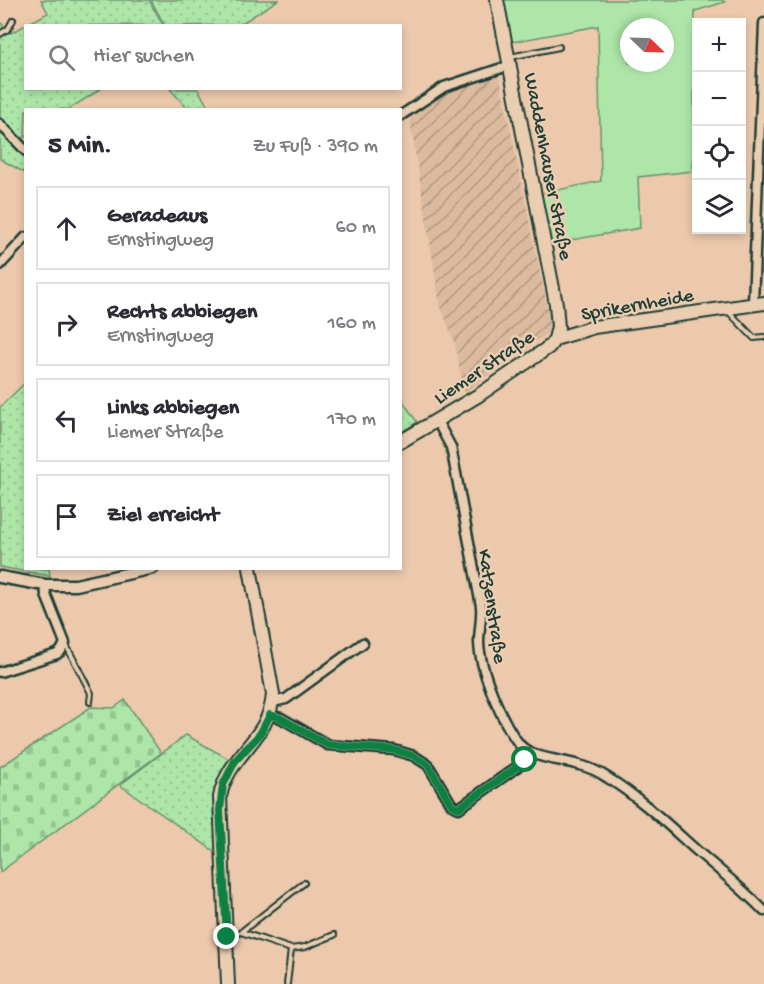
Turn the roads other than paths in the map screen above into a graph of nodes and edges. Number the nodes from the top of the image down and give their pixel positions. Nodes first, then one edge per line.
1 (497, 0) edge
2 (13, 20) dead end
3 (764, 23) edge
4 (0, 34) edge
5 (559, 47) dead end
6 (510, 61) junction
7 (402, 115) edge
8 (0, 124) edge
9 (24, 149) edge
10 (24, 239) edge
11 (0, 265) edge
12 (759, 304) edge
13 (726, 308) junction
14 (764, 337) edge
15 (555, 339) junction
16 (437, 421) junction
17 (402, 441) edge
18 (144, 570) edge
19 (250, 570) edge
20 (0, 577) edge
21 (45, 585) junction
22 (65, 643) junction
23 (363, 643) dead end
24 (0, 672) edge
25 (90, 702) dead end
26 (271, 708) junction
27 (531, 753) junction
28 (304, 883) dead end
29 (764, 911) edge
30 (241, 932) junction
31 (334, 935) dead end
32 (227, 937) junction
33 (291, 949) junction
34 (228, 984) edge
35 (286, 984) edge

1 - 6 main road, Waddenhauser Straße
2 - 4 lane
3 - 12 street
5 - 6 lane
6 - 7 street
6 - 15 main road, Waddenhauser Straße
8 - 9 street
10 - 11 street
12 - 13 main road, Sprikernheide
13 - 14 lane
13 - 15 main road, Sprikernheide
15 - 16 main road, Liemer Straße
16 - 17 main road, Liemer Straße
16 - 27 street, Katzenstraße
18 - 21 street
19 - 26 main road
20 - 21 street
21 - 22 street
22 - 24 street
22 - 25 lane
23 - 26 street
26 - 27 street
26 - 32 main road
27 - 29 street
28 - 30 lane
30 - 32 lane
30 - 33 lane
31 - 33 lane
32 - 34 main road
33 - 35 lane

